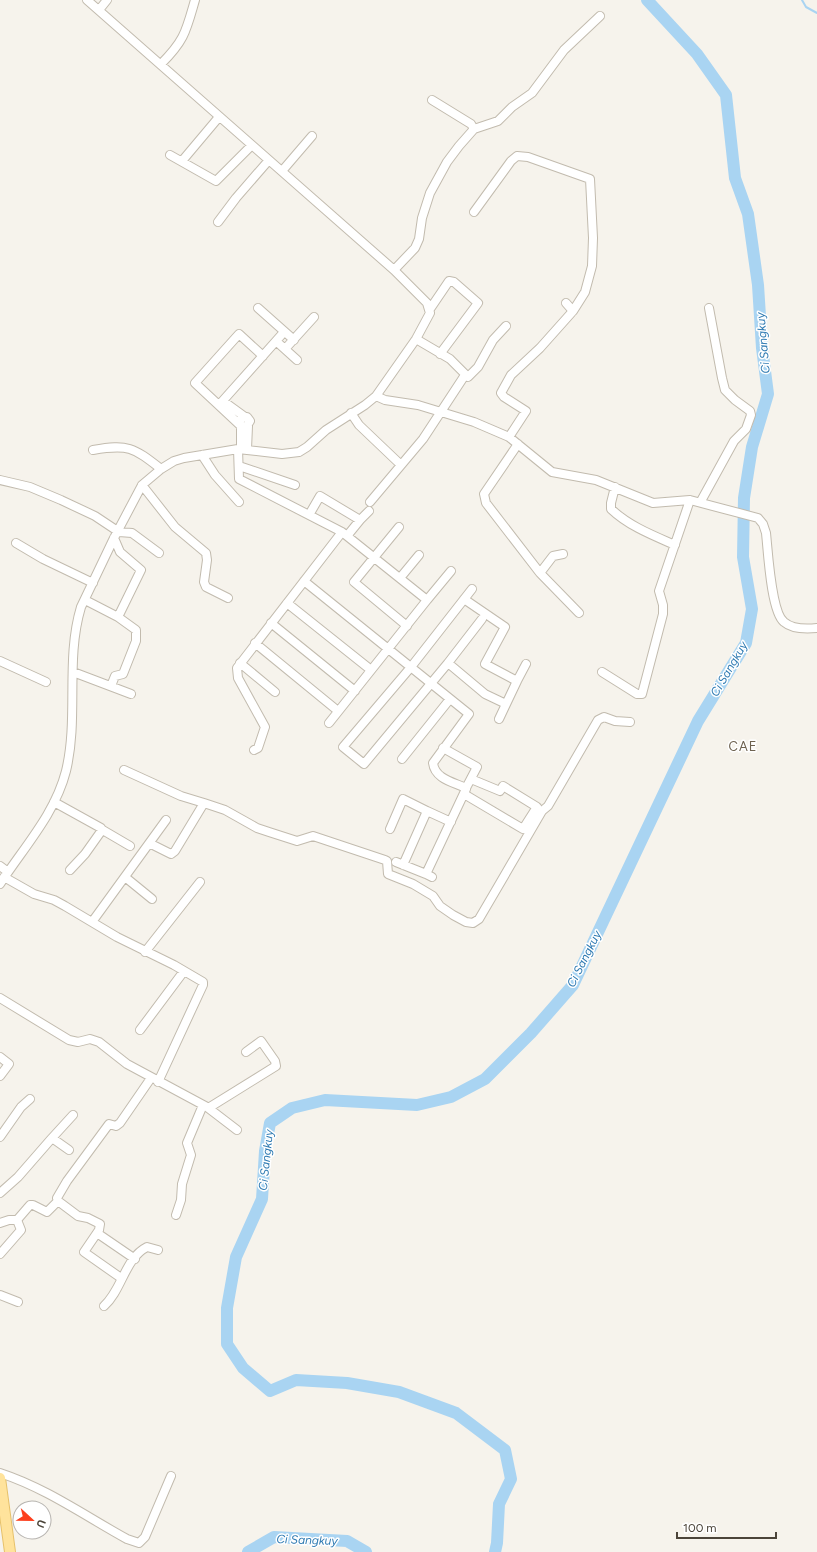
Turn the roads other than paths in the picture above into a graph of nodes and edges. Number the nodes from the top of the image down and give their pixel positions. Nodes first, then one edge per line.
1 (88, 0) edge
2 (107, 0) edge
3 (196, 0) edge
4 (99, 10) junction
5 (600, 16) dead end
6 (161, 64) junction
7 (432, 100) dead end
8 (219, 117) junction
9 (474, 129) junction
10 (312, 136) dead end
11 (252, 145) junction
12 (170, 155) dead end
13 (269, 160) junction
14 (182, 162) junction
15 (282, 172) junction
16 (474, 212) dead end
17 (218, 222) dead end
18 (394, 270) junction
19 (566, 303) dead end
20 (258, 308) dead end
21 (709, 308) dead end
22 (430, 309) junction
23 (574, 311) junction
24 (314, 317) dead end
25 (506, 326) dead end
26 (284, 332) junction
27 (416, 339) junction
28 (294, 340) junction
29 (276, 341) junction
30 (285, 349) junction
31 (440, 354) junction
32 (263, 356) junction
33 (297, 360) dead end
34 (465, 375) junction
35 (376, 396) junction
36 (221, 403) junction
37 (441, 412) junction
38 (351, 413) junction
39 (509, 437) junction
40 (518, 444) junction
41 (242, 449) junction
42 (93, 450) dead end
43 (202, 455) junction
44 (401, 465) junction
45 (239, 466) junction
46 (161, 469) junction
47 (0, 480) edge
48 (142, 485) junction
49 (295, 485) dead end
50 (615, 487) junction
51 (690, 500) junction
52 (239, 502) dead end
53 (370, 502) dead end
54 (701, 502) junction
55 (369, 511) dead end
56 (309, 515) junction
57 (360, 520) junction
58 (399, 527) dead end
59 (344, 534) junction
60 (117, 535) junction
61 (16, 543) dead end
62 (675, 544) junction
63 (159, 553) dead end
64 (563, 554) dead end
65 (419, 555) dead end
66 (373, 557) junction
67 (451, 571) dead end
68 (540, 573) junction
69 (400, 578) junction
70 (304, 580) junction
71 (93, 583) junction
72 (472, 589) dead end
73 (228, 598) dead end
74 (464, 599) junction
75 (85, 600) junction
76 (427, 600) junction
77 (287, 603) junction
78 (579, 613) dead end
79 (118, 617) junction
80 (482, 619) dead end
81 (271, 623) junction
82 (407, 626) junction
83 (817, 628) edge
84 (255, 643) junction
85 (389, 648) junction
86 (0, 661) edge
87 (240, 663) junction
88 (448, 663) junction
89 (526, 664) dead end
90 (411, 667) junction
91 (371, 670) junction
92 (73, 672) junction
93 (602, 672) dead end
94 (517, 681) junction
95 (46, 682) dead end
96 (430, 683) junction
97 (111, 686) junction
98 (355, 691) junction
99 (275, 692) dead end
100 (131, 694) dead end
101 (450, 699) junction
102 (506, 704) junction
103 (338, 711) junction
104 (499, 719) dead end
105 (630, 722) dead end
106 (329, 723) dead end
107 (443, 748) junction
108 (254, 750) dead end
109 (402, 759) dead end
110 (124, 770) dead end
111 (471, 779) junction
112 (465, 791) junction
113 (54, 802) junction
114 (204, 803) junction
115 (427, 811) junction
116 (166, 820) dead end
117 (451, 822) junction
118 (101, 829) junction
119 (390, 829) dead end
120 (151, 844) junction
121 (130, 846) dead end
122 (0, 866) edge
123 (70, 870) dead end
124 (125, 877) junction
125 (4, 878) edge
126 (200, 882) dead end
127 (152, 899) dead end
128 (92, 922) junction
129 (145, 952) junction
130 (184, 971) junction
131 (0, 998) edge
132 (140, 1030) dead end
133 (246, 1052) dead end
134 (0, 1057) edge
135 (0, 1076) edge
136 (154, 1080) junction
137 (30, 1099) dead end
138 (205, 1106) junction
139 (73, 1115) dead end
140 (237, 1130) dead end
141 (0, 1137) edge
142 (52, 1138) junction
143 (69, 1150) dead end
144 (0, 1194) edge
145 (58, 1201) junction
146 (176, 1215) dead end
147 (17, 1220) junction
148 (0, 1223) edge
149 (97, 1233) junction
150 (158, 1250) dead end
151 (0, 1254) edge
152 (135, 1259) junction
153 (121, 1278) junction
154 (0, 1295) edge
155 (18, 1302) dead end
156 (104, 1306) dead end
157 (0, 1473) edge
158 (172, 1476) dead end
159 (0, 1478) edge
160 (10, 1552) edge

1 - 4 street
2 - 4 street
3 - 6 street
4 - 6 street
5 - 9 street
6 - 8 street
7 - 9 street
8 - 11 street
8 - 14 street
9 - 18 street
10 - 15 street
11 - 13 street
11 - 14 street
12 - 14 street
13 - 15 street
13 - 17 street
15 - 18 street
16 - 23 street
18 - 22 street
19 - 23 street
20 - 26 street
21 - 54 street
22 - 27 street
22 - 31 street
23 - 39 street
24 - 28 street
25 - 34 street
26 - 28 street
26 - 29 street
27 - 31 street
27 - 35 street
28 - 30 street
29 - 30 street
29 - 32 street
30 - 33 street
31 - 34 street
32 - 36 street
32 - 36 street
34 - 37 street
35 - 37 street
35 - 38 street
36 - 41 street
37 - 39 street
37 - 44 street
38 - 41 street
38 - 44 street
39 - 40 street
40 - 50 street
40 - 68 street
41 - 43 street
41 - 45 street
42 - 46 street
43 - 46 street
43 - 52 street
44 - 53 street
45 - 49 street
45 - 56 street
46 - 48 street
47 - 60 street
48 - 60 street
48 - 73 street
50 - 51 street
50 - 62 street
51 - 54 street
51 - 62 street
54 - 83 street
55 - 57 street
56 - 57 street
56 - 59 street
57 - 59 street
58 - 66 street
59 - 66 street
59 - 70 street
60 - 63 street
60 - 71 street
60 - 79 street
61 - 71 street
62 - 93 street
64 - 68 street
65 - 69 street
66 - 69 street
66 - 82 street
67 - 76 street
68 - 78 street
69 - 76 street
70 - 77 street
70 - 85 street
71 - 75 street
72 - 74 street
74 - 90 street
74 - 94 street
75 - 79 street
75 - 92 street
76 - 82 street
77 - 81 street
77 - 91 street
79 - 97 street
80 - 88 street
81 - 84 street
81 - 98 street
82 - 85 street
84 - 87 street
84 - 103 street
85 - 90 street
85 - 91 street
86 - 95 street
87 - 99 street
87 - 108 street
88 - 96 street
88 - 102 street
89 - 94 street
90 - 96 street
90 - 96 street
91 - 98 street
92 - 97 street
92 - 113 street
94 - 102 street
96 - 101 street
97 - 100 street
98 - 103 street
101 - 107 street
101 - 109 street
102 - 104 street
103 - 106 street
105 - 114 street
107 - 111 street
107 - 112 street
110 - 114 street
111 - 112 street
111 - 112 street
112 - 117 street
113 - 118 street
113 - 125 street
114 - 120 street
115 - 117 street
115 - 117 street
115 - 119 street
116 - 120 street
118 - 121 street
118 - 123 street
120 - 124 street
122 - 125 street
124 - 127 street
124 - 128 street
125 - 128 street
126 - 129 street
128 - 129 street
129 - 130 street
130 - 132 street
130 - 136 street
131 - 136 street
133 - 138 street
134 - 135 street
136 - 138 street
136 - 145 street
137 - 141 street
138 - 140 street
138 - 146 street
139 - 142 street
142 - 143 street
142 - 144 street
145 - 147 street
145 - 149 street
147 - 148 street
147 - 151 street
149 - 152 street
149 - 153 street
150 - 152 street
152 - 153 street
153 - 156 street
154 - 155 street
157 - 158 street
159 - 160 main road

